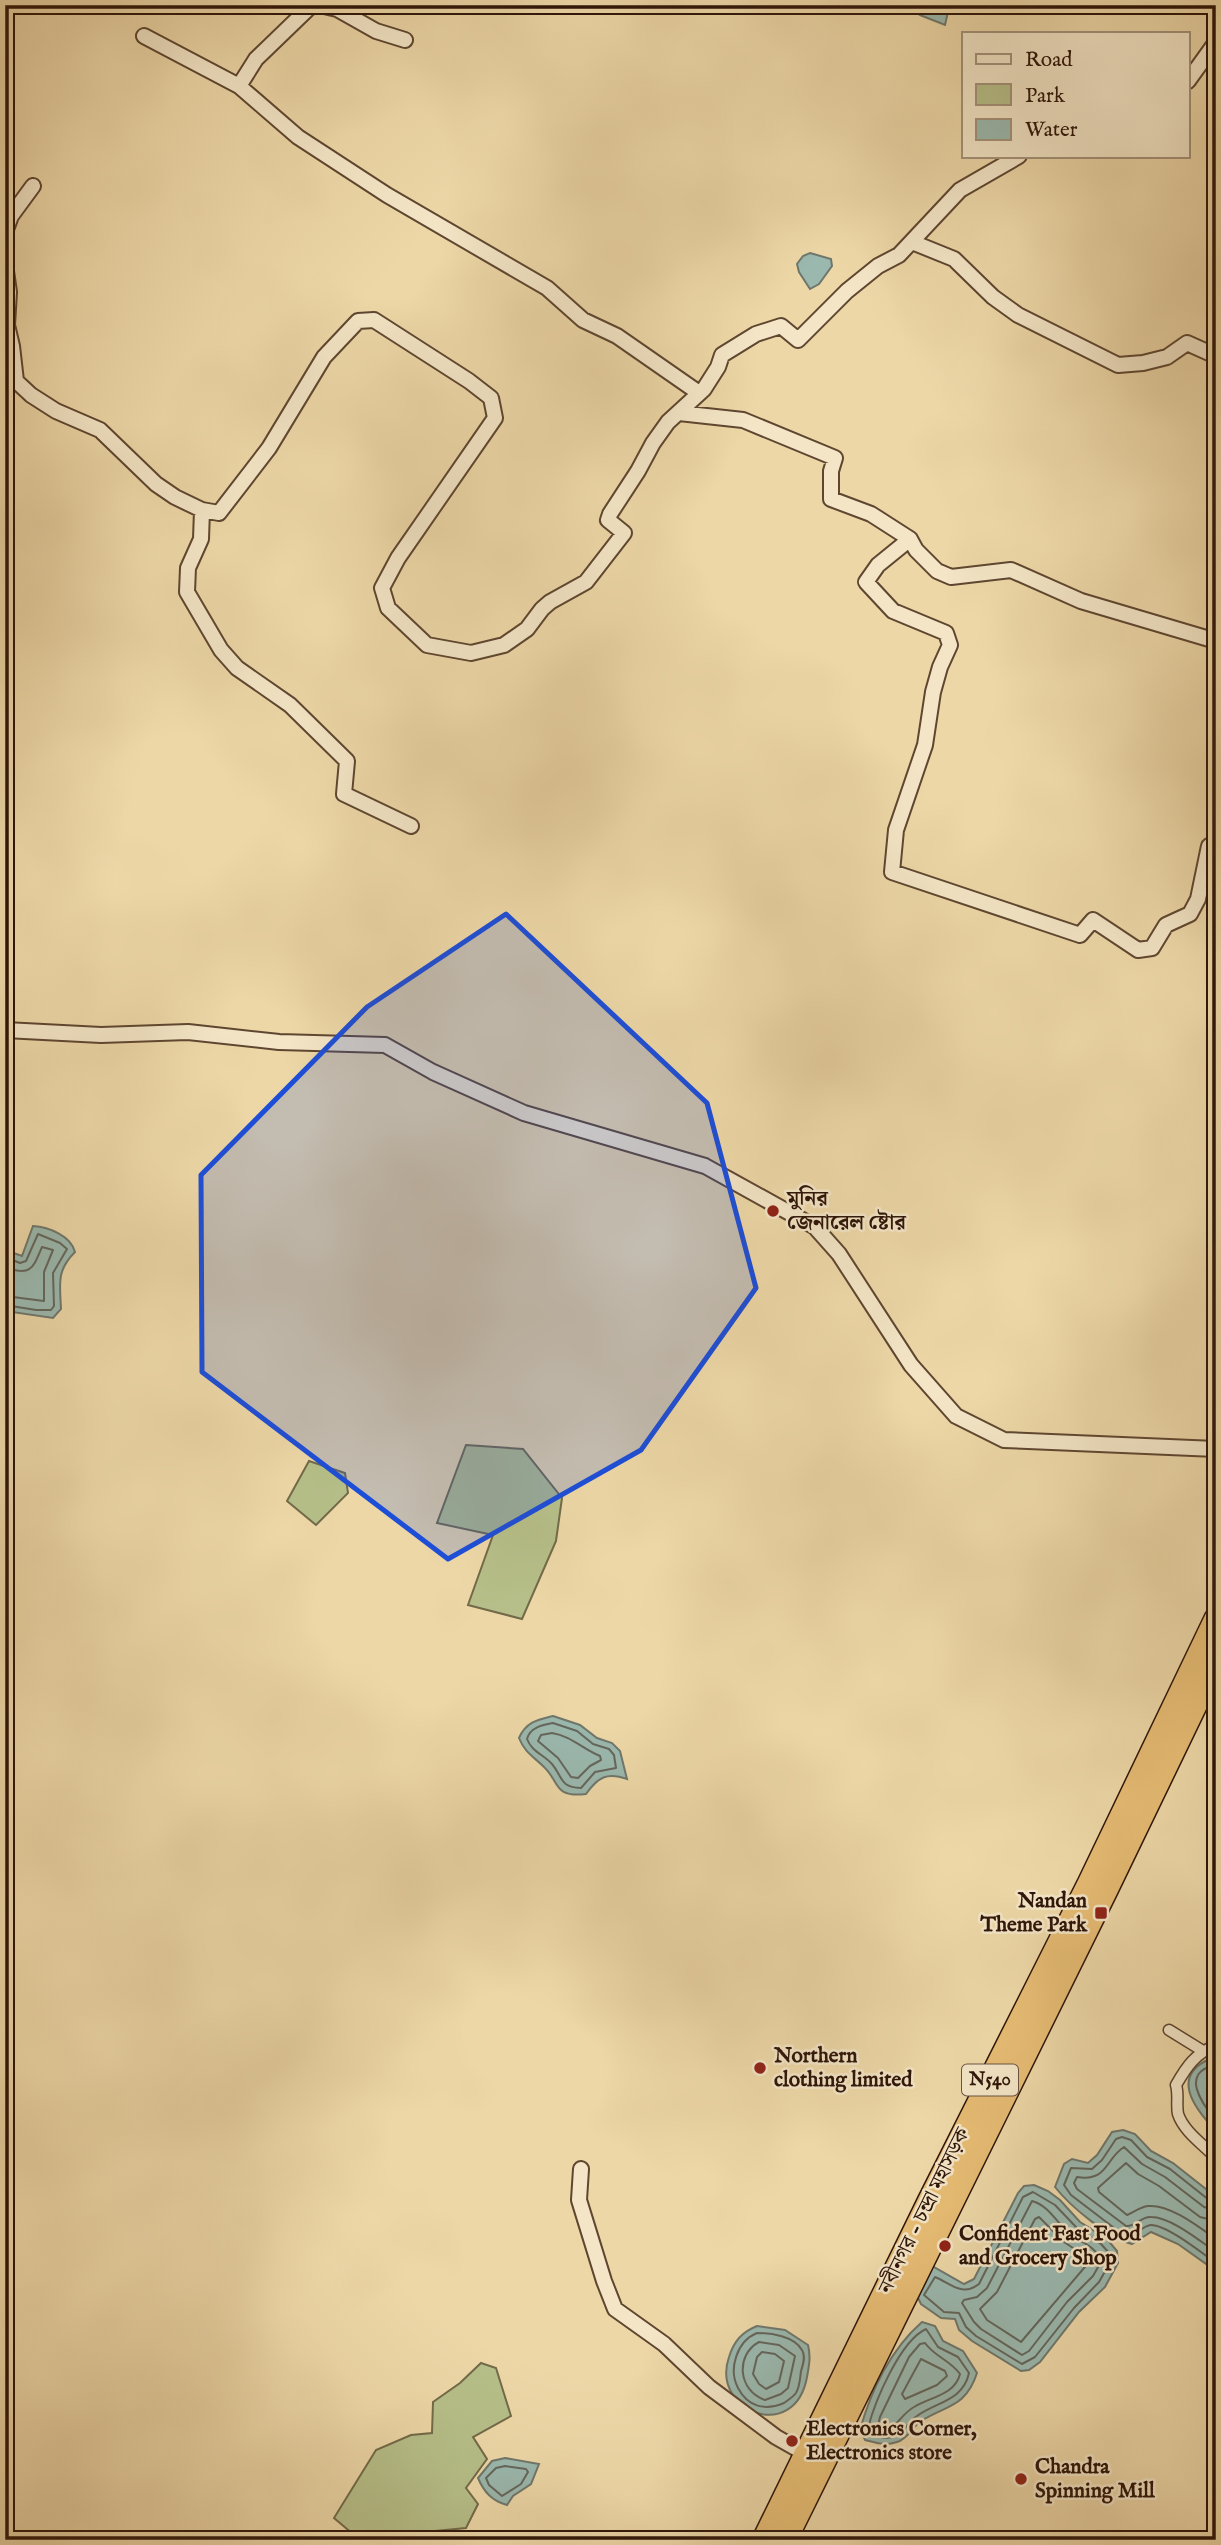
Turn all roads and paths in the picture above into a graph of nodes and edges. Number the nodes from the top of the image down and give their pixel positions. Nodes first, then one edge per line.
1 (312, 5) edge
2 (320, 5) edge
3 (144, 36) dead end
4 (405, 40) dead end
5 (1216, 42) edge
6 (1190, 77) edge
7 (239, 86) junction
8 (1016, 158) edge
9 (33, 186) dead end
10 (5, 232) edge
11 (912, 242) junction
12 (5, 264) edge
13 (1216, 356) edge
14 (699, 393) junction
15 (679, 413) junction
16 (202, 510) junction
17 (909, 539) junction
18 (1216, 641) edge
19 (411, 826) dead end
20 (1209, 846) dead end
21 (5, 1030) edge
22 (1216, 1450) edge
23 (1216, 1619) edge
24 (1216, 1662) edge
25 (1077, 1928) junction
26 (1169, 2030) dead end
27 (1216, 2045) edge
28 (1203, 2051) junction
29 (1216, 2158) edge
30 (580, 2169) dead end
31 (806, 2454) junction
32 (764, 2540) edge
33 (785, 2540) edge

1 - 7 street
2 - 4 street
3 - 7 street
5 - 6 street
7 - 14 street
8 - 11 street
9 - 10 street
11 - 13 street
11 - 14 street
12 - 16 street
14 - 15 street
15 - 16 street
15 - 17 street
16 - 19 street
17 - 18 street
17 - 20 street
21 - 22 street
23 - 25 highway, নবীনগর - চন্দ্রা মহাসড়ক / N540
24 - 25 highway, নবীনগর - চন্দ্রা মহাসড়ক / N540
25 - 31 highway, নবীনগর - চন্দ্রা মহাসড়ক / N540
25 - 33 highway, নবীনগর - চন্দ্রা মহাসড়ক / N540
26 - 28 street
27 - 28 street
28 - 29 street
30 - 31 street
31 - 32 highway, নবীনগর - চন্দ্রা মহাসড়ক / N540

